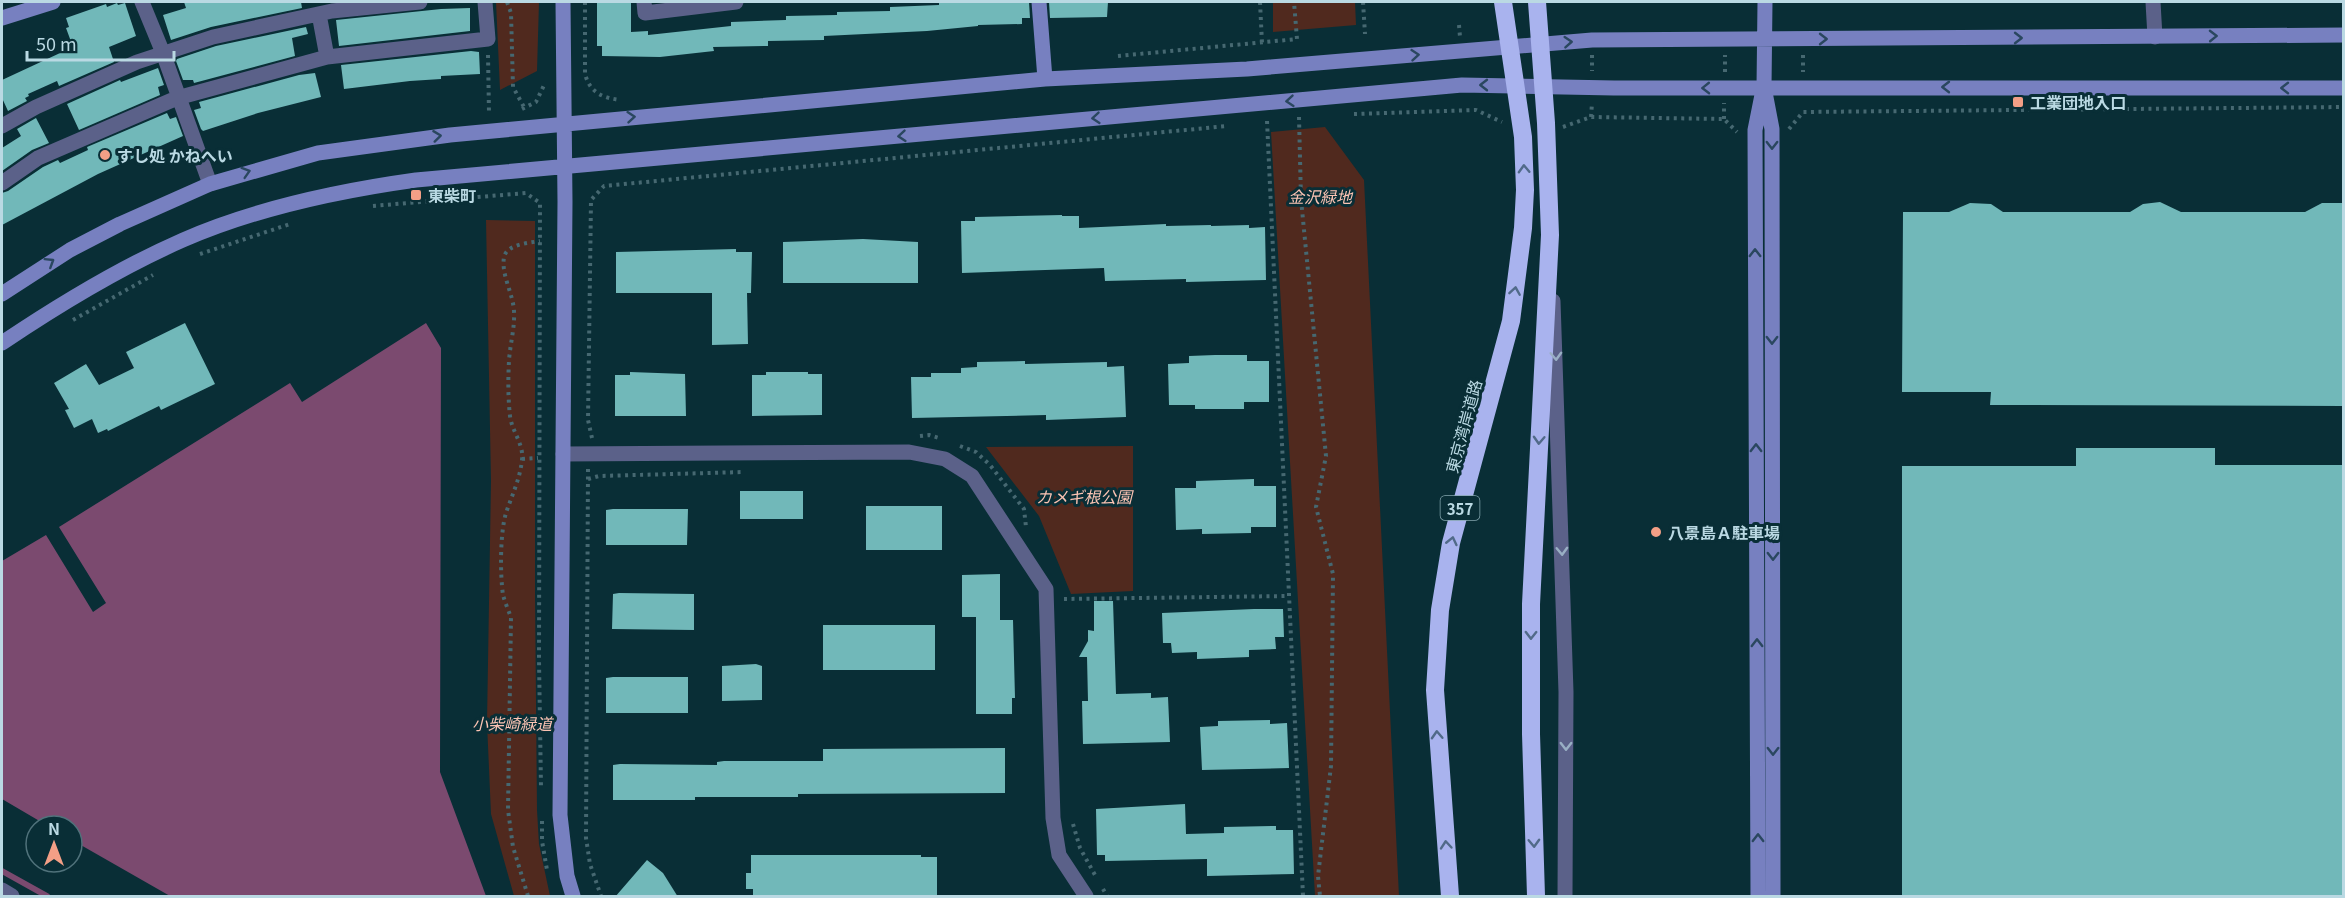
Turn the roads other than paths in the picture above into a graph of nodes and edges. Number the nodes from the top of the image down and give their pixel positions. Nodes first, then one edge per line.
1 (53, 2) edge
2 (142, 2) edge
3 (420, 2) edge
4 (485, 2) edge
5 (563, 2) edge
6 (644, 2) edge
7 (736, 2) edge
8 (1039, 2) edge
9 (1503, 2) edge
10 (1537, 2) edge
11 (1765, 2) edge
12 (2153, 2) edge
13 (319, 14) junction
14 (2, 18) edge
15 (2343, 35) edge
16 (2155, 37) junction
17 (1765, 39) junction
18 (1539, 44) junction
19 (1509, 46) junction
20 (163, 53) junction
21 (327, 57) junction
22 (1045, 80) junction
23 (1515, 85) junction
24 (1543, 87) junction
25 (1764, 87) junction
26 (2343, 88) edge
27 (177, 98) junction
28 (564, 124) junction
29 (2, 126) edge
30 (565, 166) junction
31 (2, 183) edge
32 (210, 184) junction
33 (1550, 235) junction
34 (2, 294) edge
35 (2, 343) edge
36 (563, 454) junction
37 (2, 890) edge
38 (12, 897) edge
39 (573, 897) edge
40 (1086, 897) edge
41 (1450, 897) edge
42 (1536, 897) edge
43 (1565, 897) edge
44 (1758, 897) edge
45 (1773, 897) edge

1 - 14 street
2 - 20 street
3 - 13 street
4 - 21 street
5 - 28 street
6 - 7 street
8 - 22 street
9 - 19 highway, 東京湾岸道路 / 357
10 - 18 highway
11 - 17 street
12 - 16 street
13 - 20 street
13 - 21 street
16 -> 15 street
17 -> 16 street
18 -> 17 street
17 - 25 street
18 - 19 street
18 - 24 highway
22 -> 19 street
19 - 23 highway, 東京湾岸道路 / 357
20 - 27 street
20 - 29 street
21 - 27 street
28 -> 22 street
23 - 24 street
23 -> 30 street
41 -> 23 highway, 東京湾岸道路 / 357
25 -> 24 street
24 - 33 highway
26 -> 25 street
44 -> 25 street
25 -> 45 street
27 - 31 street
27 - 32 street
28 - 30 street
32 -> 28 street
30 - 35 street
30 - 36 street
34 -> 32 street
33 -> 42 highway
33 -> 43 street
36 - 39 street
36 - 40 street
37 - 38 street

